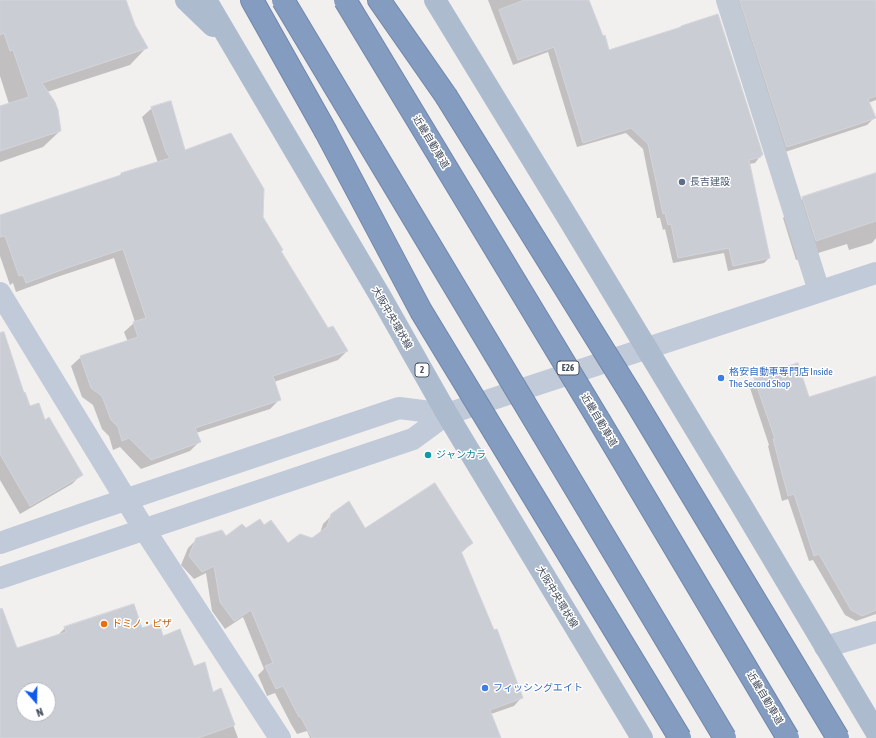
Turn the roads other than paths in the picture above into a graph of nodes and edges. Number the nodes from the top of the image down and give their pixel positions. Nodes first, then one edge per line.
1 (186, 0) edge
2 (206, 0) edge
3 (252, 0) edge
4 (283, 0) edge
5 (345, 0) edge
6 (379, 0) edge
7 (435, 0) edge
8 (727, 0) edge
9 (232, 44) junction
10 (876, 273) edge
11 (819, 292) junction
12 (0, 293) edge
13 (646, 348) junction
14 (447, 414) junction
15 (126, 500) junction
16 (144, 529) junction
17 (0, 543) edge
18 (0, 578) edge
19 (876, 632) edge
20 (825, 647) junction
21 (876, 732) edge
22 (280, 738) edge
23 (642, 738) edge
24 (680, 738) edge
25 (725, 738) edge
26 (788, 738) edge
27 (838, 738) edge

1 - 9 main road
2 - 9 main road, 大阪中央環状線 / 2
3 - 24 highway, bridge
4 - 25 highway, bridge
5 - 26 highway, 近畿自動車道 / E26, bridge
6 - 27 highway, bridge
7 - 13 main road
8 - 11 street
9 - 14 main road, 大阪中央環状線 / 2
10 - 11 street
11 - 13 street
12 - 15 street
13 - 14 street
13 - 20 main road
14 - 15 street
14 - 16 street
14 - 23 main road, 大阪中央環状線 / 2
15 - 16 street
15 - 17 street
16 - 18 street
16 - 22 street
19 - 20 street
20 - 21 main road

